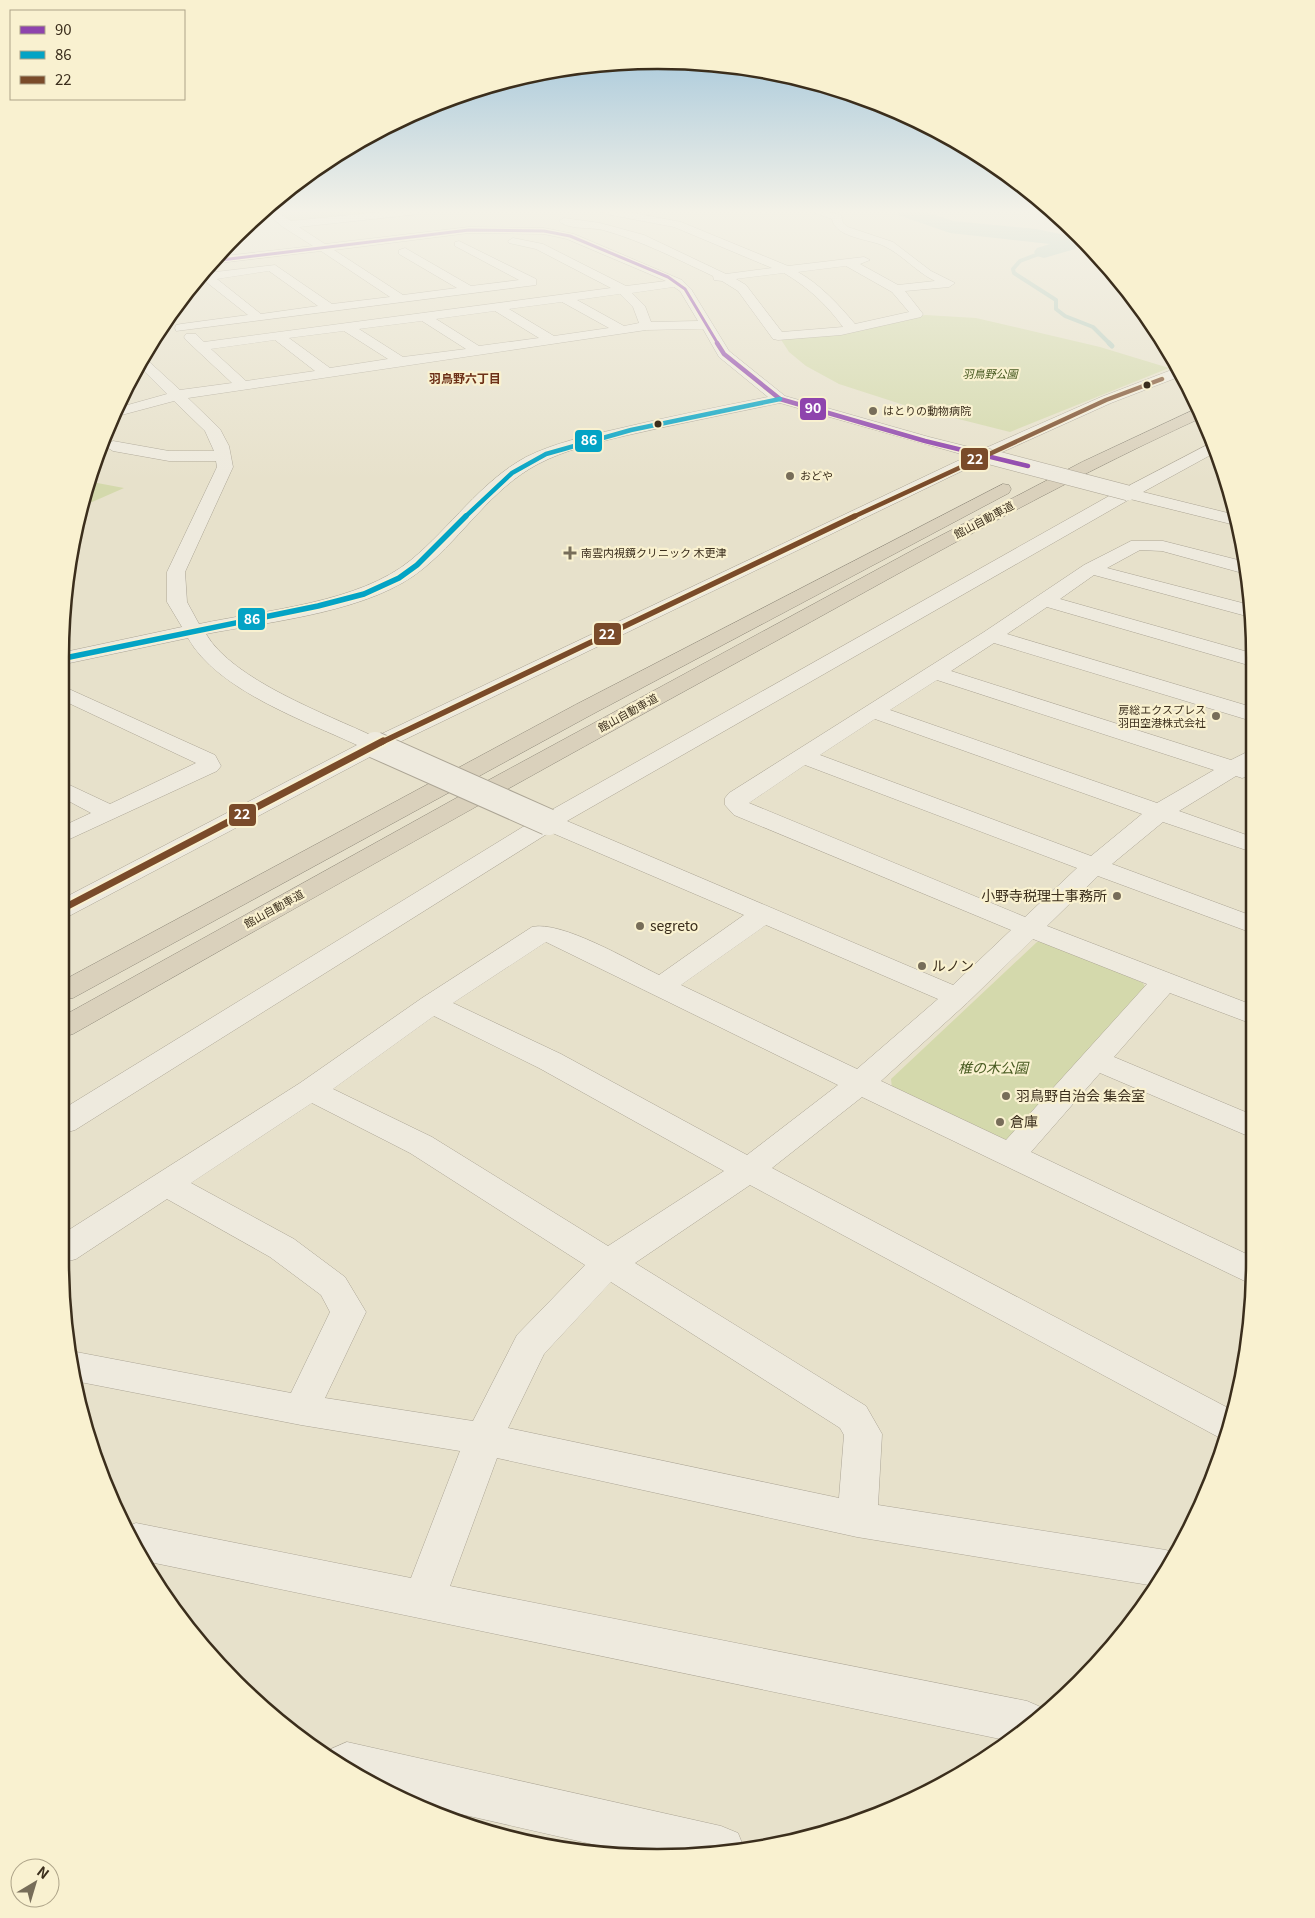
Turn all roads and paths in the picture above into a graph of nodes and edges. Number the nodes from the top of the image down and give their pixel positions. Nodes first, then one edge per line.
1 (233, 301) edge
2 (318, 301) edge
3 (388, 301) edge
4 (536, 301) edge
5 (568, 301) edge
6 (634, 301) edge
7 (693, 301) edge
8 (751, 301) edge
9 (828, 301) edge
10 (905, 301) edge
11 (494, 306) junction
12 (328, 308) junction
13 (423, 316) junction
14 (259, 318) junction
15 (174, 322) edge
16 (707, 325) junction
17 (345, 326) junction
18 (646, 326) junction
19 (181, 328) junction
20 (852, 329) junction
21 (622, 330) junction
22 (278, 336) junction
23 (552, 340) junction
24 (201, 346) junction
25 (482, 350) junction
26 (398, 362) junction
27 (147, 365) edge
28 (326, 373) junction
29 (1173, 374) edge
30 (244, 386) junction
31 (178, 395) junction
32 (780, 399) junction
33 (1188, 402) edge
34 (123, 411) edge
35 (1194, 415) edge
36 (113, 446) dead end
37 (1208, 450) edge
38 (983, 454) junction
39 (223, 456) junction
40 (1128, 493) junction
41 (1229, 519) edge
42 (1238, 565) edge
43 (1091, 568) junction
44 (1044, 600) junction
45 (1244, 609) edge
46 (193, 631) junction
47 (991, 636) junction
48 (69, 657) edge
49 (1246, 658) edge
50 (934, 672) junction
51 (69, 695) edge
52 (872, 710) junction
53 (1246, 712) edge
54 (374, 745) junction
55 (802, 756) junction
56 (1246, 766) edge
57 (1246, 767) edge
58 (69, 792) edge
59 (1160, 812) junction
60 (110, 813) junction
61 (548, 822) junction
62 (69, 832) edge
63 (1246, 843) edge
64 (1094, 866) junction
65 (69, 905) edge
66 (762, 915) junction
67 (1246, 923) edge
68 (1029, 928) junction
69 (1165, 981) junction
70 (660, 986) junction
71 (69, 988) edge
72 (957, 997) junction
73 (432, 1004) junction
74 (1246, 1012) edge
75 (69, 1025) edge
76 (1095, 1060) junction
77 (861, 1082) junction
78 (311, 1090) junction
79 (69, 1120) edge
80 (1246, 1124) edge
81 (1010, 1156) junction
82 (749, 1170) junction
83 (166, 1183) junction
84 (69, 1247) edge
85 (609, 1263) junction
86 (1246, 1269) edge
87 (79, 1367) edge
88 (301, 1410) junction
89 (1223, 1423) edge
90 (484, 1439) junction
91 (857, 1519) junction
92 (141, 1542) edge
93 (1159, 1568) edge
94 (424, 1600) junction
95 (1023, 1722) edge
96 (359, 1768) edge
97 (707, 1847) edge

1 - 14 street
2 - 12 street
3 - 12 street
4 - 11 street
5 - 21 street
6 - 18 street
7 - 16 street
8 - 20 street
9 - 20 street
10 - 20 street
11 - 13 street
11 - 23 street
12 - 14 street
13 - 17 street
13 - 25 street
14 - 19 street
15 - 19 street
16 - 18 street
16 - 32 street
17 - 22 street
17 - 26 street
18 - 21 street
19 - 24 street
21 - 23 street
22 - 24 street
22 - 28 street
23 - 25 street
24 - 30 street
25 - 26 street
26 - 28 street
27 - 31 street
28 - 30 street
29 - 38 street
30 - 31 street
31 - 34 street
31 - 39 street
32 - 38 street
32 - 46 street
33 - 71 highway, 館山自動車道
35 - 75 highway, 館山自動車道
36 - 39 street
37 - 40 street
38 - 40 street, bridge
38 - 54 street
39 - 46 street
40 - 41 street
40 - 61 street
42 - 43 street
43 - 44 street
43 - 45 street
44 - 47 street
44 - 49 street
46 - 48 street
46 - 54 street
47 - 50 street
47 - 53 street
50 - 52 street
50 - 56 street
51 - 60 street
52 - 55 street
52 - 59 street
54 - 61 street, bridge
54 - 65 street
55 - 64 street
55 - 68 street
57 - 59 street
58 - 60 street
59 - 63 street
59 - 64 street
60 - 62 street
61 - 66 street
61 - 79 street
64 - 67 street
64 - 68 street
66 - 70 street
66 - 72 street
68 - 69 street
68 - 72 street
69 - 74 street
69 - 76 street
70 - 73 street
70 - 77 street
72 - 77 street
73 - 78 street
73 - 82 street
76 - 80 street
76 - 81 street
77 - 81 street
77 - 82 street
78 - 83 street
78 - 85 street
81 - 86 street
82 - 85 street
82 - 89 street
83 - 84 street
83 - 88 street
85 - 90 street
85 - 91 street
87 - 88 street
88 - 90 street
90 - 91 street
90 - 94 street
91 - 93 street
92 - 94 street
94 - 95 street
96 - 97 street

